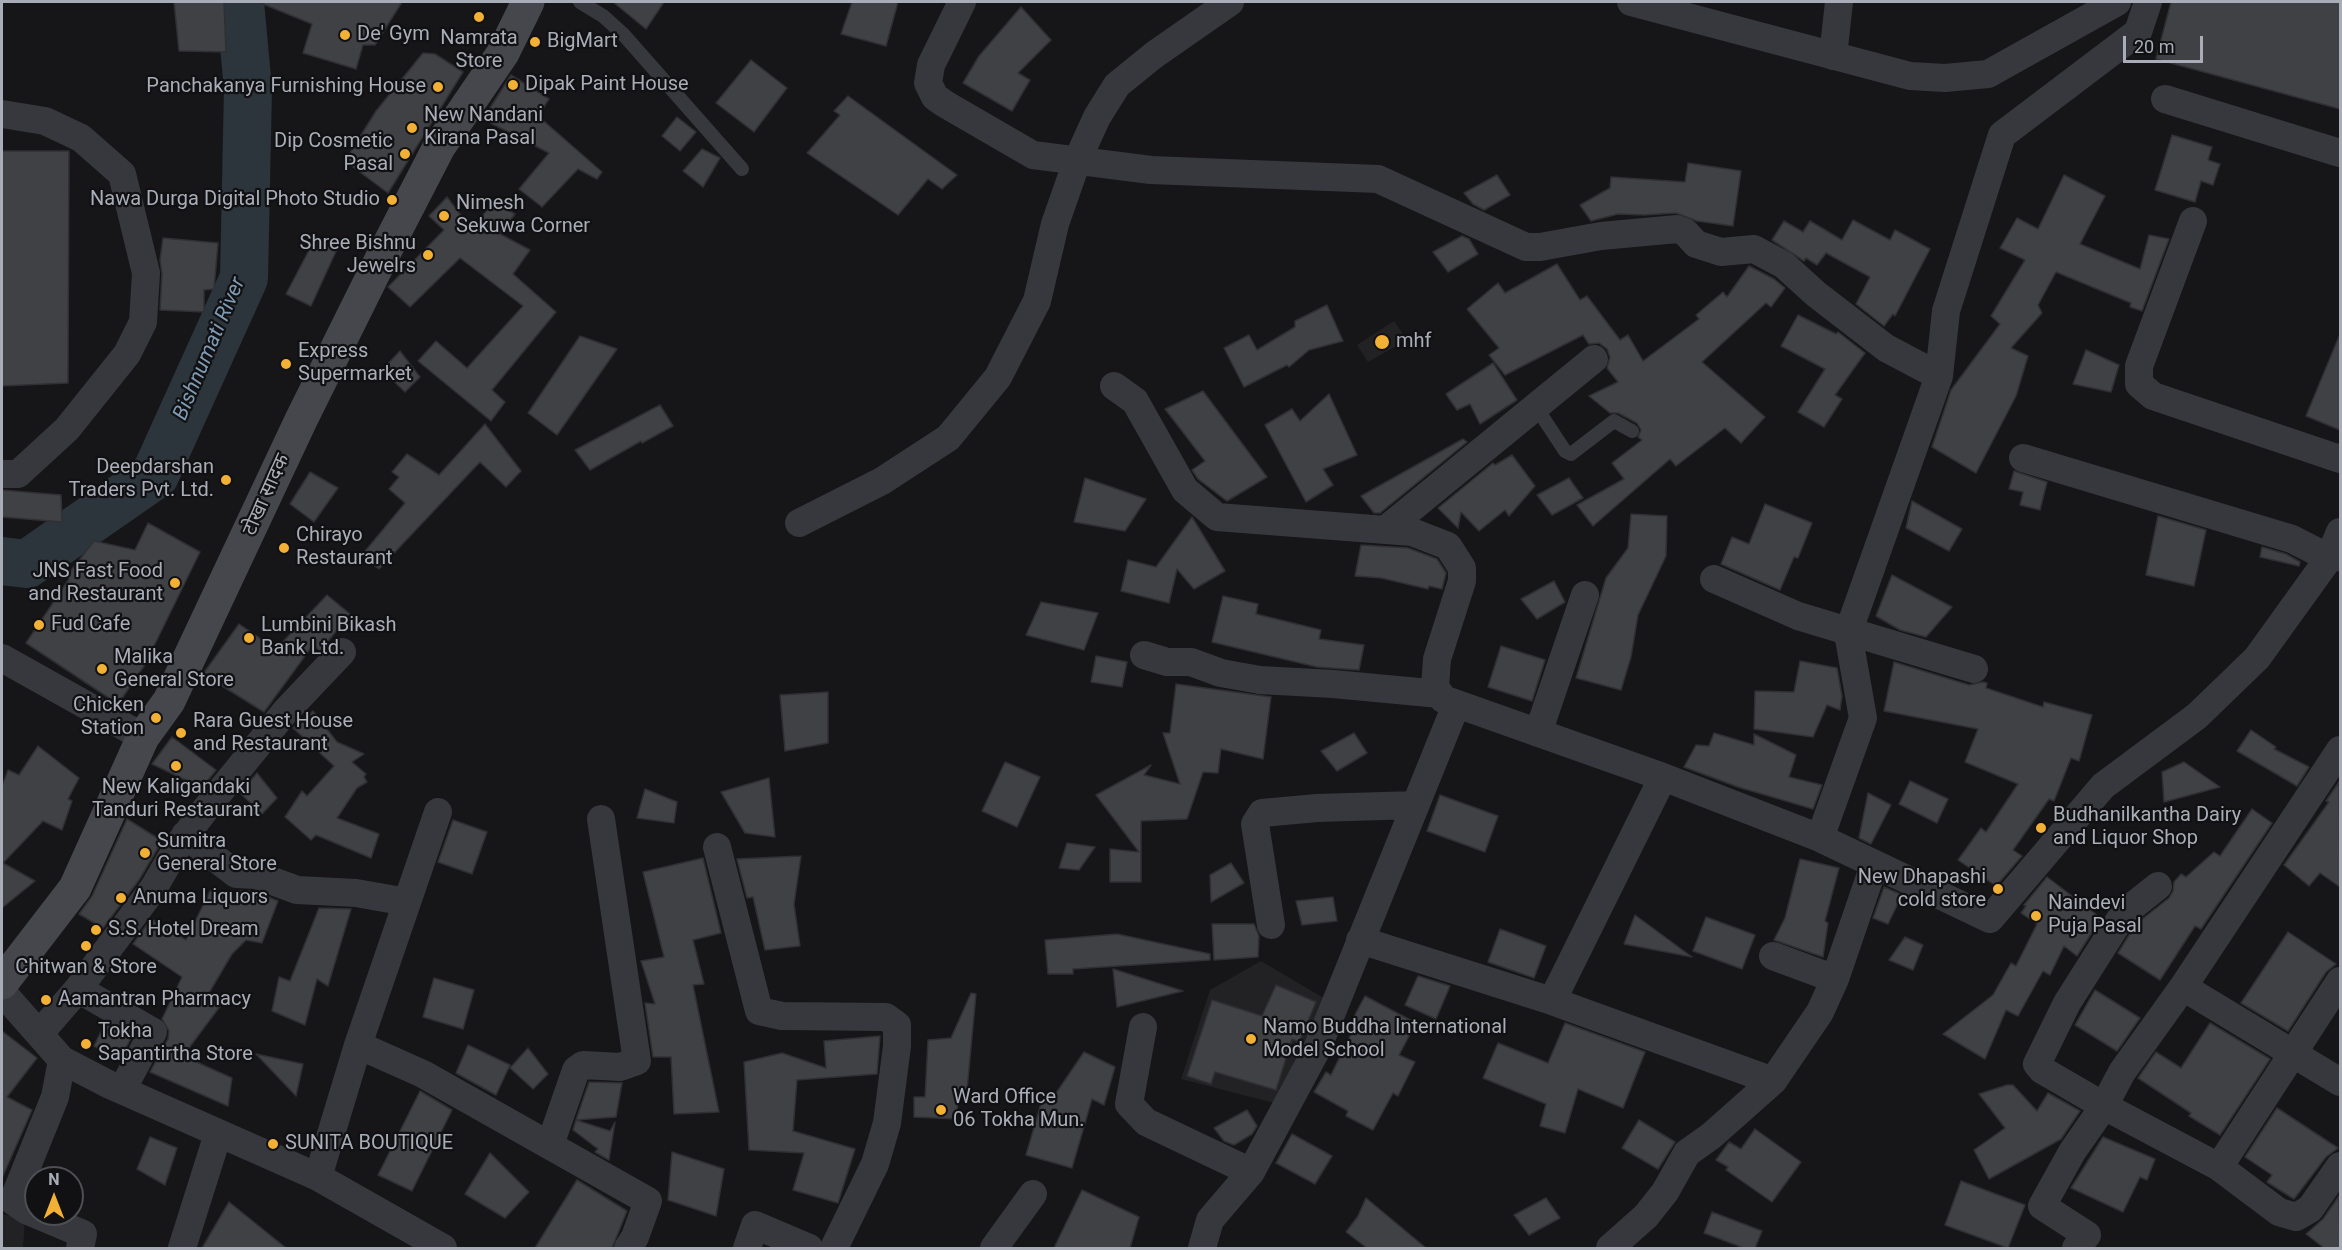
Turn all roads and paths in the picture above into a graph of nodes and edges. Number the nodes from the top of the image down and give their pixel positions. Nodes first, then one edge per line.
1 (528, 2) edge
2 (580, 2) edge
3 (962, 2) edge
4 (1230, 2) edge
5 (1631, 2) edge
6 (1839, 2) edge
7 (2117, 2) edge
8 (2148, 2) edge
9 (1833, 56) junction
10 (2165, 99) dead end
11 (2, 114) edge
12 (2340, 153) edge
13 (1077, 161) junction
14 (742, 169) dead end
15 (2193, 221) dead end
16 (1594, 359) dead end
17 (1938, 376) junction
18 (1114, 386) dead end
19 (1536, 407) junction
20 (1632, 431) dead end
21 (2023, 458) dead end
22 (2340, 459) edge
23 (2, 474) edge
24 (799, 523) dead end
25 (1385, 530) junction
26 (2340, 532) edge
27 (2335, 558) edge
28 (1714, 579) dead end
29 (1585, 595) dead end
30 (1848, 633) junction
31 (342, 652) dead end
32 (1144, 655) dead end
33 (2, 658) edge
34 (1974, 669) dead end
35 (1448, 700) junction
36 (1538, 734) junction
37 (142, 737) junction
38 (2340, 750) edge
39 (1663, 777) junction
40 (1415, 805) junction
41 (438, 812) dead end
42 (601, 819) dead end
43 (186, 835) junction
44 (1820, 838) junction
45 (717, 847) dead end
46 (1874, 865) junction
47 (2158, 886) dead end
48 (407, 902) junction
49 (1271, 925) dead end
50 (1360, 940) junction
51 (1773, 956) dead end
52 (1835, 979) junction
53 (2340, 981) edge
54 (2, 983) edge
55 (2183, 987) junction
56 (78, 989) junction
57 (2, 992) edge
58 (1552, 1001) junction
59 (1143, 1027) dead end
60 (40, 1033) junction
61 (358, 1045) junction
62 (2294, 1054) junction
63 (62, 1060) junction
64 (1773, 1081) junction
65 (2340, 1082) edge
66 (122, 1090) junction
67 (2104, 1106) junction
68 (218, 1134) junction
69 (550, 1145) junction
70 (2340, 1166) edge
71 (2219, 1167) junction
72 (1251, 1172) junction
73 (318, 1177) junction
74 (1034, 1194) dead end
75 (80, 1248) edge
76 (182, 1248) edge
77 (443, 1248) edge
78 (627, 1248) edge
79 (747, 1248) edge
80 (809, 1248) edge
81 (834, 1248) edge
82 (994, 1248) edge
83 (1202, 1248) edge
84 (1610, 1248) edge
85 (2076, 1248) edge

1 - 37 main road, टोखा सादक
2 - 14 lane
3 - 13 street
4 - 13 street
5 - 9 street
6 - 9 street
7 - 9 street
8 - 17 street
10 - 12 street
11 - 23 street
13 - 17 street
13 - 24 street
15 - 22 street
16 - 19 street
17 - 30 street
18 - 25 street
19 - 20 lane
19 - 25 street
21 - 27 street
25 - 35 street
26 - 27 street
27 - 46 street
28 - 30 street
29 - 36 street
30 - 34 street
30 - 44 street
31 - 43 street
32 - 35 street
33 - 37 street
35 - 36 street
35 - 40 street
36 - 39 street
37 - 54 main road, टोखा सादक
38 - 55 street
39 - 44 street
39 - 58 street
40 - 49 street
40 - 50 street
41 - 48 street
42 - 69 street
43 - 48 street
43 - 56 street
44 - 46 street
45 - 81 street
46 - 52 street
47 - 67 street
48 - 61 street
50 - 58 street
50 - 72 street
51 - 52 street
52 - 64 street
53 - 62 street
55 - 62 street
55 - 67 street
56 - 60 street
56 - 66 street
57 - 60 street
58 - 64 street
59 - 72 street
60 - 63 street
61 - 69 street
61 - 73 street
62 - 65 street
62 - 71 street
63 - 66 street
63 - 75 street
64 - 84 street
66 - 68 street
67 - 71 street
67 - 85 street
68 - 73 street
68 - 76 street
69 - 78 street
70 - 71 street
72 - 83 street
73 - 77 street
74 - 82 street
79 - 80 street

